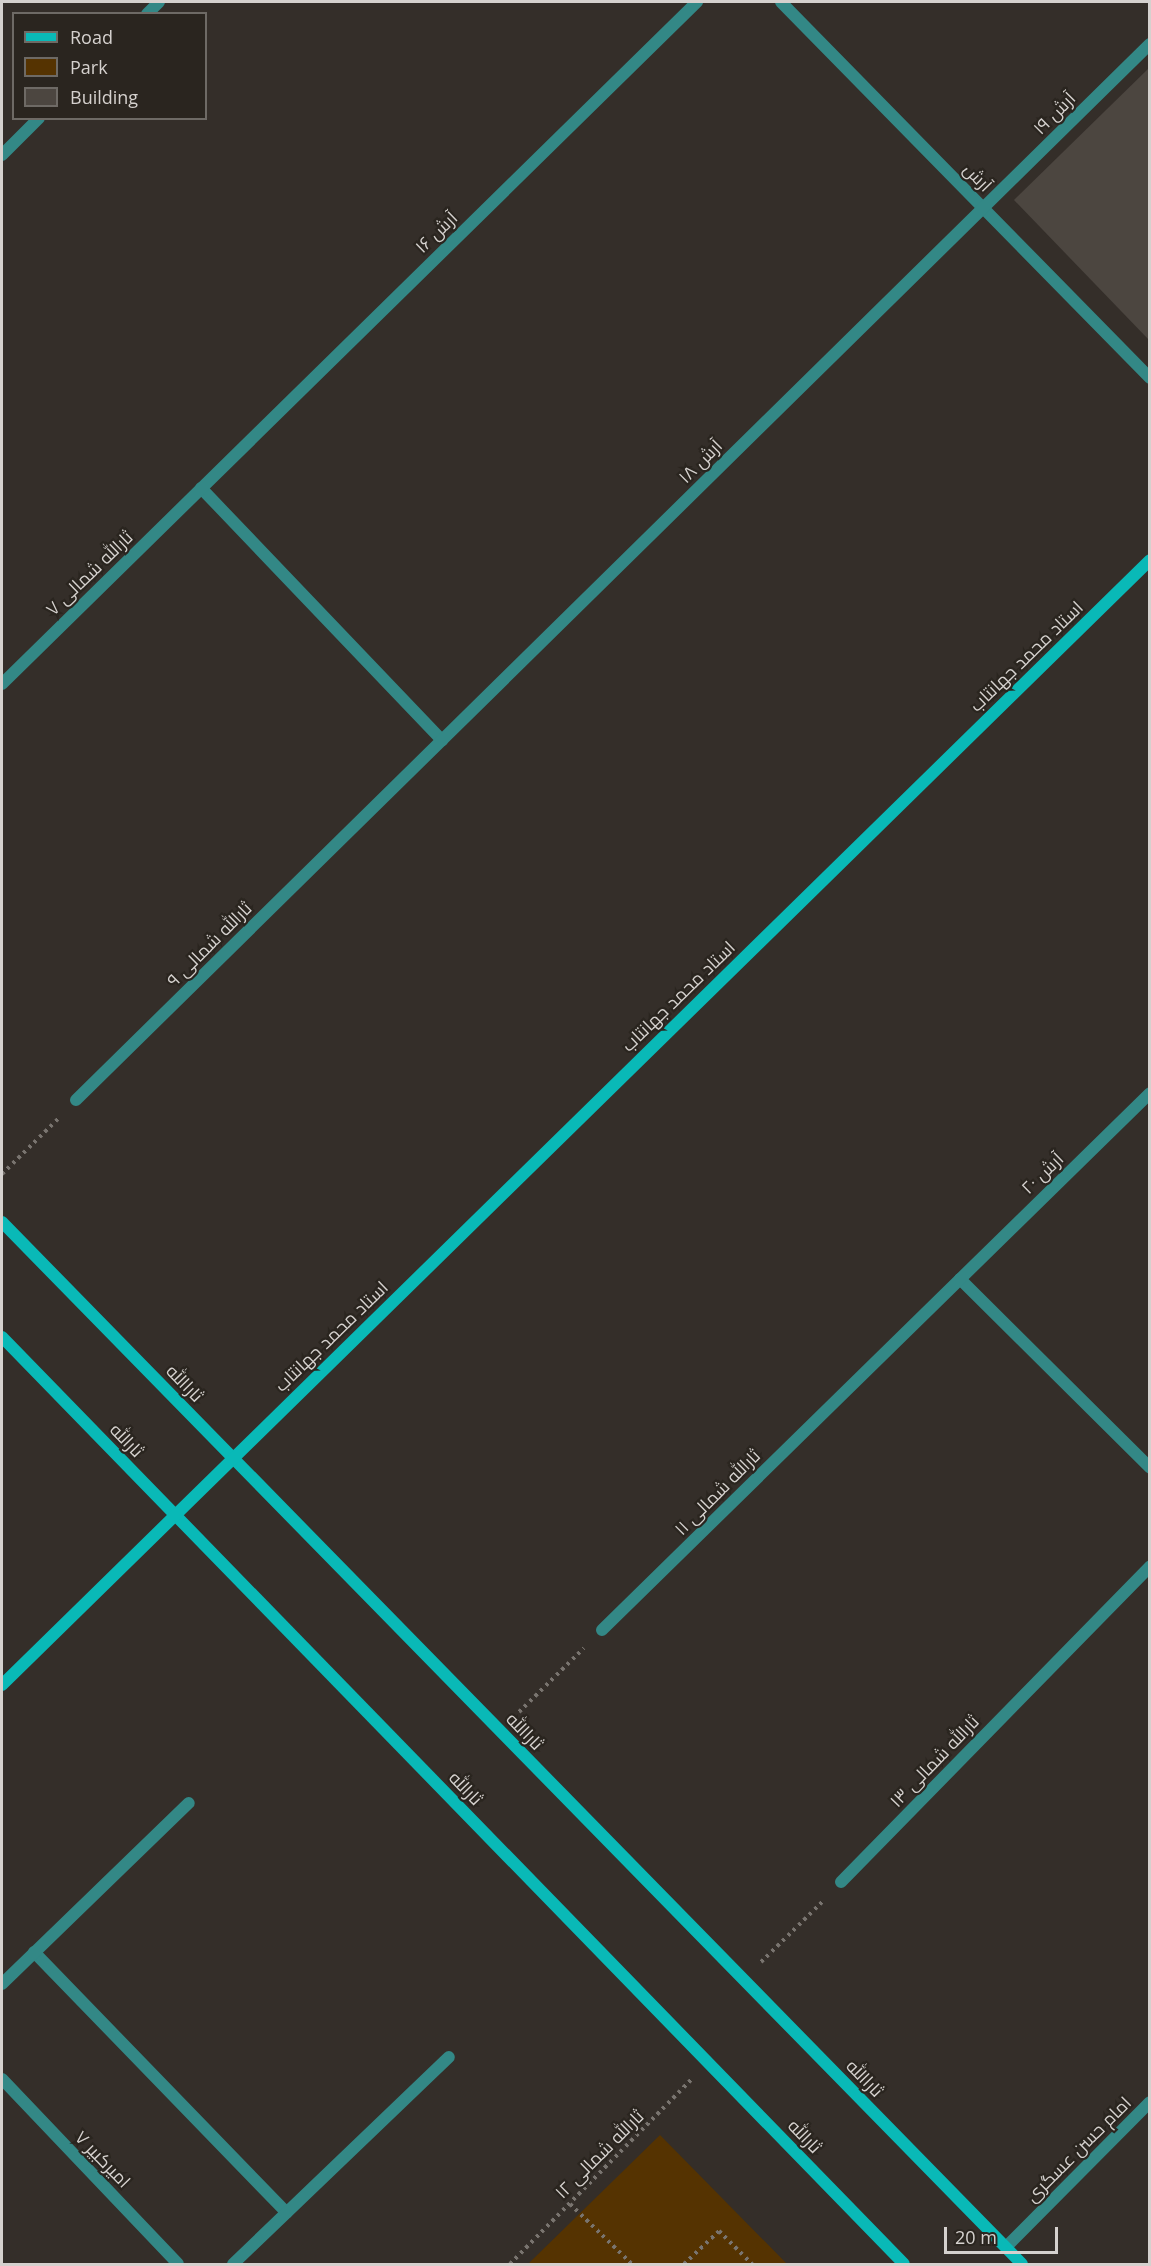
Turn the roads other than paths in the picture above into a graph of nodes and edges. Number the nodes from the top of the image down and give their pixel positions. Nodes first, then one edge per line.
1 (697, 2) edge
2 (781, 2) edge
3 (1149, 44) edge
4 (37, 120) edge
5 (2, 155) edge
6 (983, 208) junction
7 (1149, 378) edge
8 (201, 488) junction
9 (1149, 560) edge
10 (2, 684) edge
11 (442, 740) junction
12 (1149, 1093) edge
13 (76, 1100) road end
14 (2, 1222) edge
15 (960, 1279) junction
16 (2, 1337) edge
17 (233, 1458) junction
18 (1149, 1468) edge
19 (175, 1515) junction
20 (1149, 1566) edge
21 (602, 1630) road end
22 (2, 1685) edge
23 (189, 1803) dead end
24 (841, 1882) road end
25 (34, 1952) junction
26 (2, 1984) edge
27 (449, 2057) dead end
28 (2, 2079) edge
29 (1149, 2102) edge
30 (286, 2213) junction
31 (1006, 2247) junction
32 (178, 2265) edge
33 (233, 2265) edge
34 (904, 2265) edge
35 (1022, 2265) edge

1 - 8 street, آرش ۱۶
2 - 6 street, آرش
3 - 6 street, آرش ۱۹
4 - 5 street
6 - 7 street, آرش
6 - 11 street, آرش ۱۸
8 - 10 street, ثارالله شمالی ۷
8 - 11 street
9 - 17 main road, استاد محمد جهانتاب
11 - 13 street, ثارالله شمالی ۹
12 - 15 street, آرش ۲۰
14 - 17 main road, ثاراالله
15 - 18 street
15 - 21 street, ثارالله شمالی ۱۱
16 - 19 main road, ثارالله
17 - 19 main road, استاد محمد جهانتاب
17 - 31 main road, ثاراالله
19 - 22 main road
19 - 34 main road, ثارالله
20 - 24 street, ثارالله شمالی ۱۳
23 - 25 street
25 - 26 street
25 - 30 street
27 - 30 street
28 - 32 street, امیرکبیر ۷
29 - 31 street, امام حسن عسگری
30 - 33 street
31 - 35 main road, ثاراالله

